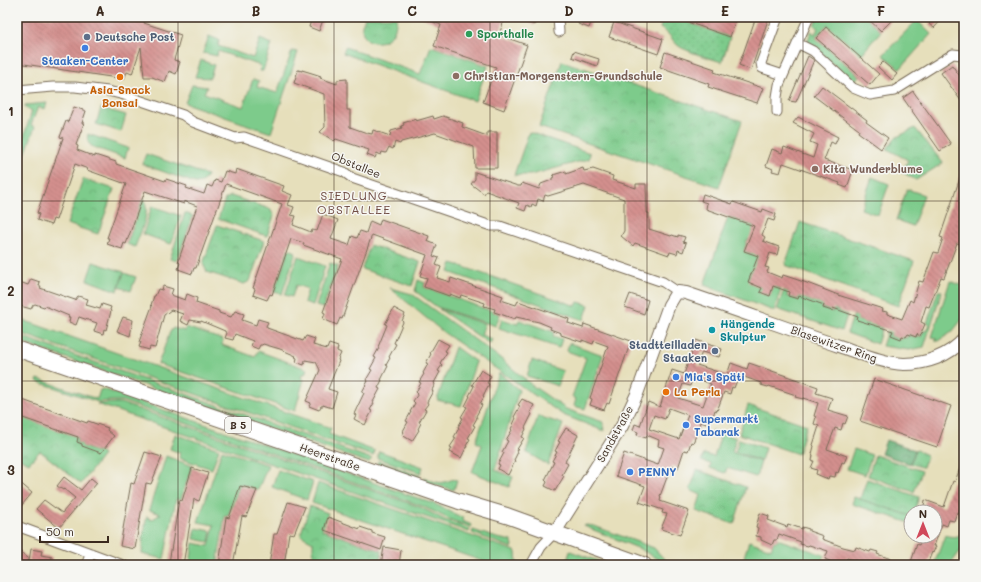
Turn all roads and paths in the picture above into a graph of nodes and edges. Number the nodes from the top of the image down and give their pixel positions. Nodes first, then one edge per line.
1 (558, 17) edge
2 (778, 17) edge
3 (809, 17) edge
4 (559, 32) dead end
5 (797, 43) junction
6 (964, 56) edge
7 (783, 75) junction
8 (18, 89) edge
9 (777, 112) dead end
10 (678, 292) junction
11 (964, 339) edge
12 (17, 349) edge
13 (17, 526) edge
14 (555, 532) junction
15 (91, 553) junction
16 (86, 565) edge
17 (123, 565) edge
18 (532, 565) edge
19 (644, 565) edge

1 - 4 street
2 - 7 street
3 - 5 street
5 - 6 street
5 - 7 street
7 - 9 street
8 - 10 street, Obstallee
10 - 11 street, Blasewitzer Ring
10 - 14 street, Sandstraße
12 - 14 main road, Heerstraße / B 5
13 - 15 street
14 - 18 street, Sandstraße
14 - 19 main road, Heerstraße / B 5
15 - 16 street
15 - 17 street

